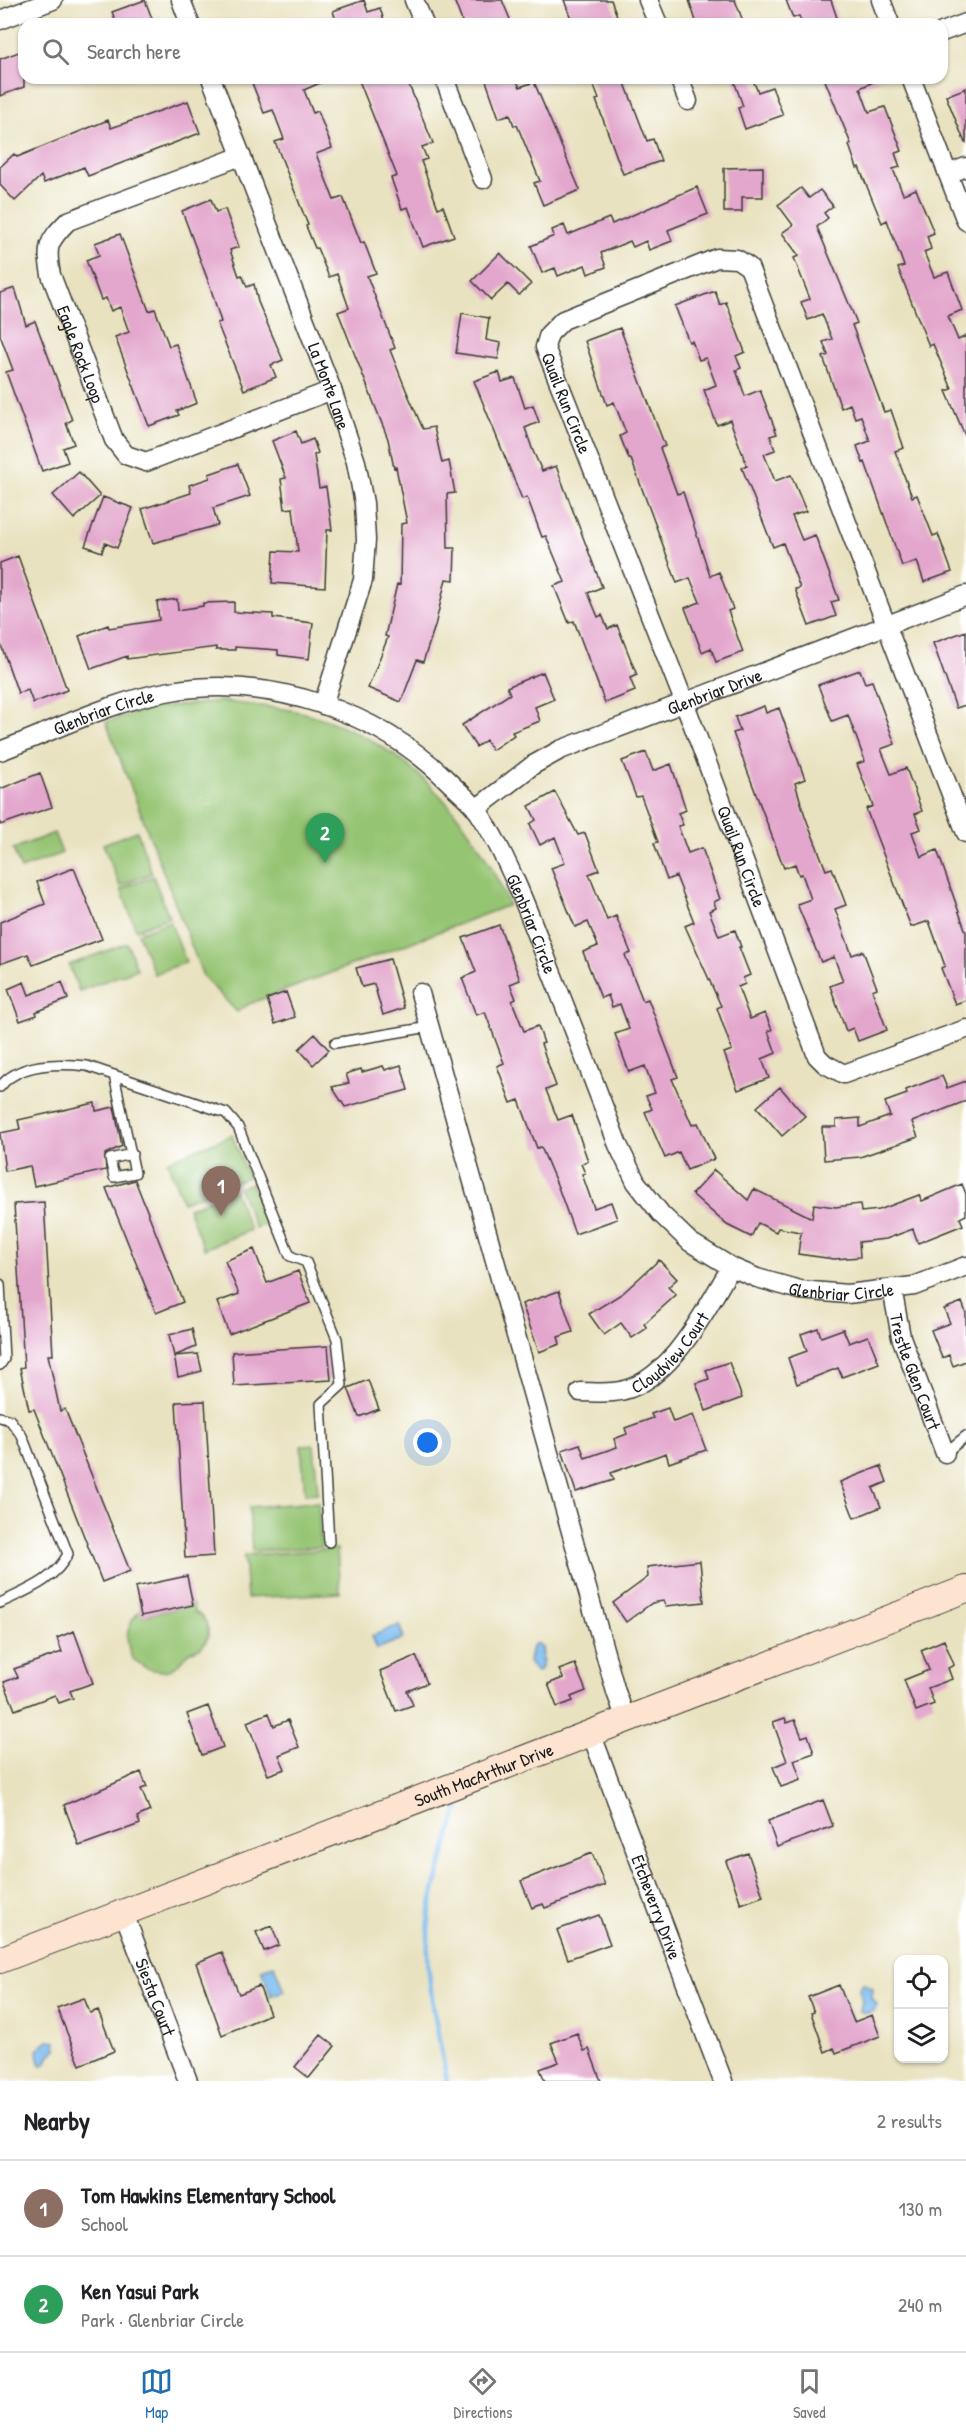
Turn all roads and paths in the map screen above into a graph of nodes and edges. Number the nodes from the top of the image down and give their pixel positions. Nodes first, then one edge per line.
1 (53, 0) edge
2 (181, 0) edge
3 (414, 0) edge
4 (648, 0) edge
5 (881, 0) edge
6 (188, 18) edge
7 (422, 18) edge
8 (656, 18) edge
9 (888, 18) edge
10 (0, 20) edge
11 (966, 23) edge
12 (948, 30) edge
13 (213, 84) edge
14 (446, 84) edge
15 (681, 84) edge
16 (913, 84) edge
17 (688, 101) dead end
18 (241, 156) junction
19 (966, 167) edge
20 (948, 174) junction
21 (483, 179) dead end
22 (966, 221) edge
23 (332, 390) junction
24 (966, 595) edge
25 (887, 624) junction
26 (685, 704) junction
27 (323, 705) junction
28 (1, 748) edge
29 (476, 808) junction
30 (966, 833) edge
31 (420, 993) dead end
32 (429, 1027) junction
33 (966, 1029) edge
34 (335, 1043) dead end
35 (114, 1075) junction
36 (0, 1087) edge
37 (132, 1154) dead end
38 (966, 1266) edge
39 (731, 1267) junction
40 (0, 1284) edge
41 (892, 1288) junction
42 (0, 1365) edge
43 (580, 1392) dead end
44 (0, 1417) edge
45 (966, 1436) edge
46 (945, 1453) joint
47 (330, 1542) dead end
48 (966, 1589) edge
49 (0, 1603) edge
50 (626, 1719) junction
51 (591, 1732) junction
52 (123, 1911) junction
53 (0, 1960) edge
54 (188, 2081) edge
55 (723, 2081) edge

1 - 10 street
2 - 6 street
3 - 7 street
4 - 8 street
5 - 9 street
11 - 12 street
13 - 18 street, La Monte Lane
14 - 21 street
15 - 17 street
16 - 20 street
18 - 23 street, La Monte Lane
18 - 23 street, Eagle Rock Loop
19 - 20 street
20 - 22 street
23 - 27 street, La Monte Lane
24 - 25 street, Glenbriar Drive
25 - 26 street, Glenbriar Drive
25 - 26 street, Quail Run Circle
25 - 30 street, Quail Run Circle
26 - 29 street, Glenbriar Drive
26 - 33 street, Quail Run Circle
27 - 28 street, Glenbriar Circle
27 - 29 street, Glenbriar Circle
29 - 39 street, Glenbriar Circle
31 - 32 street
32 - 34 lane
32 - 50 street
35 - 36 lane
35 - 37 lane
35 - 47 lane
38 - 41 street, Glenbriar Circle
39 - 41 street, Glenbriar Circle
39 - 43 street, Cloudview Court
40 - 42 lane
41 - 46 street, Trestle Glen Court
44 - 49 lane
45 - 46 lane
48 - 50 street, South MacArthur Drive
50 - 51 street, South MacArthur Drive
51 - 52 street, South MacArthur Drive
51 - 55 street, Etcheverry Drive
52 - 53 street, South MacArthur Drive
52 - 54 street, Siesta Court

